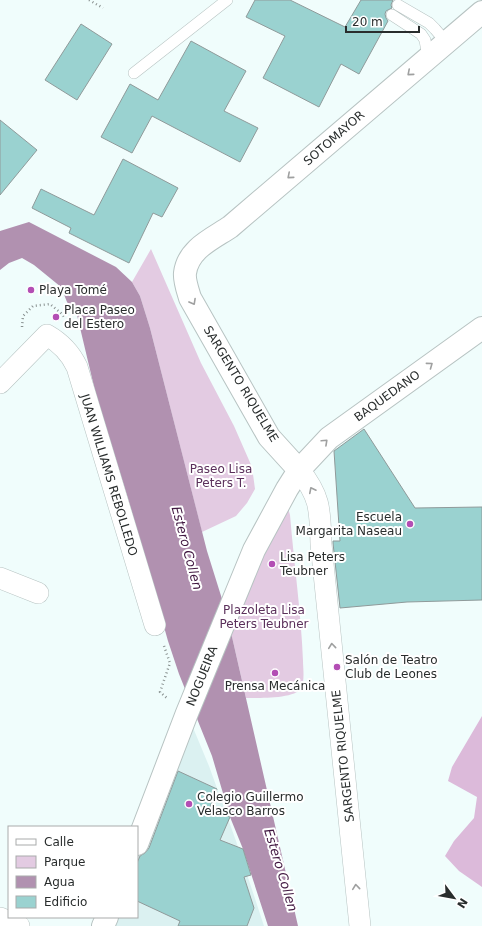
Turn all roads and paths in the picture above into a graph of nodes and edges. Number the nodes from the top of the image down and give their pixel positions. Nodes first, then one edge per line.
1 (89, 0) edge
2 (227, 0) edge
3 (398, 5) dead end
4 (103, 8) dead end
5 (482, 12) edge
6 (392, 15) dead end
7 (447, 43) junction
8 (428, 58) junction
9 (134, 73) dead end
10 (188, 265) joint
11 (482, 328) edge
12 (0, 383) edge
13 (299, 470) junction
14 (0, 578) edge
15 (38, 593) dead end
16 (156, 625) joint
17 (187, 713) junction
18 (138, 841) edge
19 (0, 918) edge
20 (19, 926) edge
21 (360, 926) edge

1 - 4 path
2 - 9 lane
3 - 7 lane
5 - 7 main road, SOTOMAYOR
6 - 8 lane
7 - 8 main road, SOTOMAYOR
8 -> 10 main road, SOTOMAYOR
10 -> 13 main road, SARGENTO RIQUELME
13 -> 11 main road, BAQUEDANO
12 - 16 street, JUAN WILLIAMS REBOLLEDO
13 - 17 main road, NOGUEIRA
21 -> 13 street, SARGENTO RIQUELME
14 - 15 street
16 - 17 path
17 - 18 main road, NOGUEIRA
19 - 20 street

